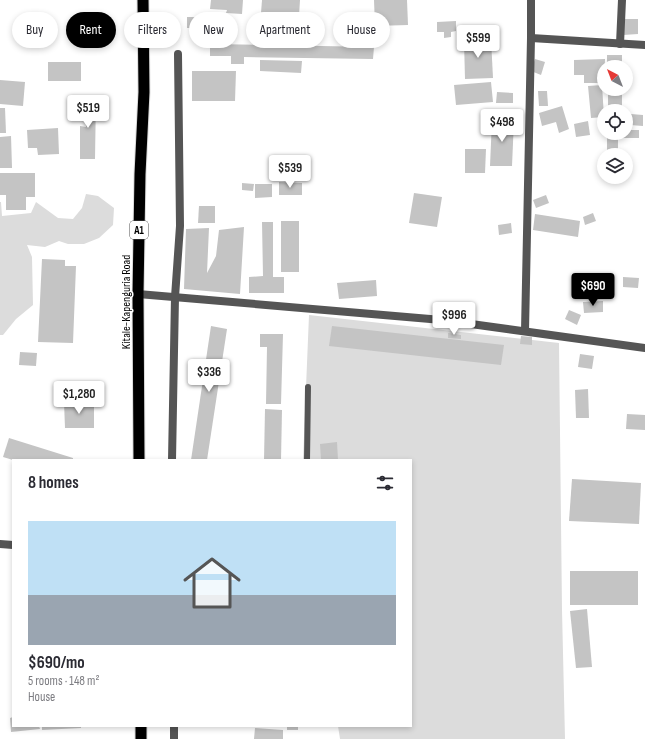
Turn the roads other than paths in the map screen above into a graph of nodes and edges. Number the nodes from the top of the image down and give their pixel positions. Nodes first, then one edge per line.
1 (143, 0) edge
2 (531, 0) edge
3 (622, 0) edge
4 (530, 38) junction
5 (620, 44) junction
6 (645, 45) edge
7 (178, 54) dead end
8 (138, 294) junction
9 (175, 297) junction
10 (525, 331) junction
11 (645, 348) edge
12 (308, 387) dead end
13 (139, 459) edge
14 (172, 459) edge
15 (307, 459) edge
16 (0, 544) edge
17 (12, 544) edge
18 (141, 727) edge
19 (174, 727) edge
20 (141, 739) edge
21 (174, 739) edge

1 - 8 highway, Kitale-Kapenguria Road / A1
2 - 4 street
3 - 5 street
4 - 5 street
4 - 10 street
5 - 6 street
7 - 9 street
8 - 9 street
8 - 13 highway, Kitale-Kapenguria Road / A1
9 - 10 street
9 - 14 street
10 - 11 street
12 - 15 lane
16 - 17 street
18 - 20 highway
19 - 21 street

